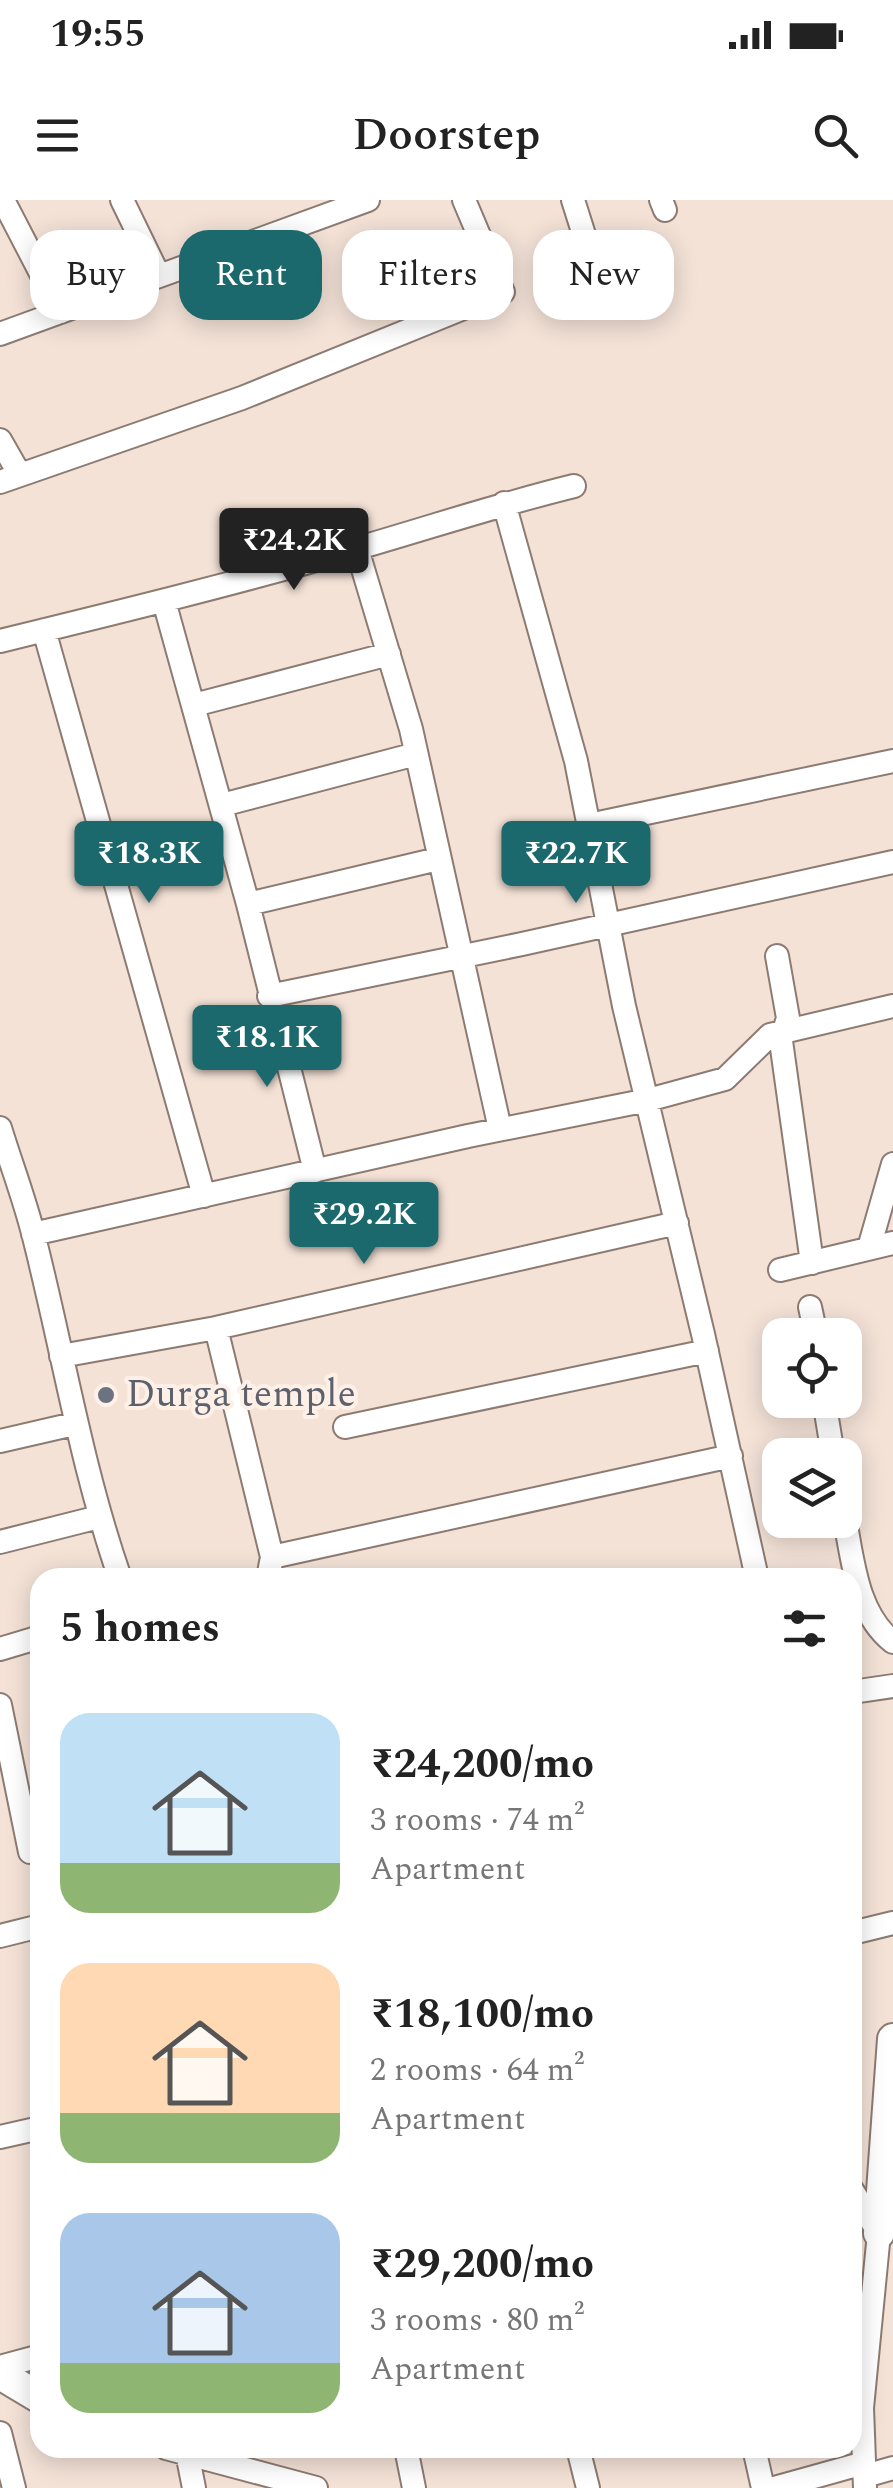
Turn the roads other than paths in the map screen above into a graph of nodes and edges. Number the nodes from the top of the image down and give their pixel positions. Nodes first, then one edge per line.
1 (3, 200) edge
2 (122, 200) edge
3 (368, 200) edge
4 (464, 200) edge
5 (573, 200) edge
6 (137, 230) edge
7 (582, 230) edge
8 (30, 252) edge
9 (159, 274) edge
10 (39, 320) edge
11 (0, 334) edge
12 (0, 440) edge
13 (10, 478) edge
14 (574, 486) dead end
15 (504, 503) junction
16 (356, 549) junction
17 (164, 601) junction
18 (44, 630) junction
19 (0, 640) edge
20 (389, 654) junction
21 (194, 705) junction
22 (416, 754) junction
23 (893, 761) edge
24 (222, 805) junction
25 (589, 824) junction
26 (438, 859) junction
27 (893, 862) edge
28 (248, 904) junction
29 (609, 925) junction
30 (777, 956) dead end
31 (460, 957) junction
32 (270, 996) junction
33 (893, 1006) edge
34 (784, 1029) junction
35 (648, 1100) junction
36 (0, 1128) edge
37 (500, 1130) junction
38 (893, 1164) edge
39 (315, 1171) junction
40 (204, 1196) junction
41 (677, 1222) junction
42 (33, 1234) junction
43 (893, 1243) edge
44 (869, 1248) junction
45 (812, 1263) junction
46 (780, 1270) dead end
47 (810, 1307) dead end
48 (812, 1318) edge
49 (216, 1328) junction
50 (707, 1351) junction
51 (61, 1356) junction
52 (74, 1424) junction
53 (346, 1427) dead end
54 (0, 1441) edge
55 (731, 1456) junction
56 (98, 1517) junction
57 (848, 1538) edge
58 (0, 1542) edge
59 (270, 1567) edge
60 (116, 1568) edge
61 (754, 1568) edge
62 (854, 1568) edge
63 (862, 1597) edge
64 (30, 1640) edge
65 (893, 1642) edge
66 (0, 1649) edge
67 (893, 1686) edge
68 (862, 1691) edge
69 (0, 1705) edge
70 (30, 1852) dead end
71 (893, 1923) edge
72 (30, 1928) edge
73 (862, 1931) edge
74 (0, 1936) edge
75 (893, 2039) edge
76 (30, 2130) edge
77 (0, 2137) edge
78 (862, 2209) edge
79 (875, 2234) edge
80 (30, 2360) edge
81 (0, 2370) edge
82 (30, 2391) edge
83 (0, 2433) edge
84 (181, 2458) edge
85 (206, 2458) edge
86 (408, 2458) edge
87 (580, 2458) edge
88 (756, 2458) edge
89 (893, 2468) edge
90 (865, 2476) edge
91 (14, 2488) edge
92 (194, 2488) edge
93 (316, 2488) edge
94 (414, 2488) edge
95 (588, 2488) edge
96 (763, 2488) edge
97 (774, 2488) edge

1 - 8 street
2 - 6 street
3 - 9 street
4 - 13 street
5 - 7 street
10 - 11 street
12 - 13 street
14 - 15 street
15 - 16 street
15 - 25 street
16 - 17 street
16 - 20 street
17 - 18 street
17 - 21 street
18 - 19 street
18 - 40 street
20 - 21 street
20 - 22 street
21 - 24 street
22 - 24 street
22 - 26 street
23 - 25 street
24 - 28 street
25 - 29 street
26 - 28 street
26 - 31 street
27 - 29 street
28 - 32 street
29 - 31 street
29 - 35 street
30 - 34 street
31 - 32 street
31 - 37 street
32 - 39 street
33 - 34 street
34 - 35 street
34 - 45 street
35 - 37 street
35 - 41 street
36 - 42 street
37 - 39 street
38 - 44 street
39 - 40 street
40 - 42 street
41 - 49 street
41 - 50 street
42 - 51 street
43 - 44 street
44 - 45 street
45 - 46 street
47 - 48 street
49 - 51 street
49 - 59 street
50 - 53 street
50 - 55 street
51 - 52 street
52 - 54 street
52 - 56 street
55 - 59 street
55 - 61 street
56 - 58 street
56 - 60 street
57 - 62 street
63 - 65 street
64 - 66 street
67 - 68 street
69 - 70 street
71 - 73 street
72 - 74 street
75 - 79 street
76 - 77 street
78 - 79 street
79 - 90 street
80 - 81 street
81 - 82 street
83 - 91 street
84 - 92 street
85 - 93 street
86 - 94 street
87 - 95 street
88 - 96 street
89 - 90 street
90 - 97 street

